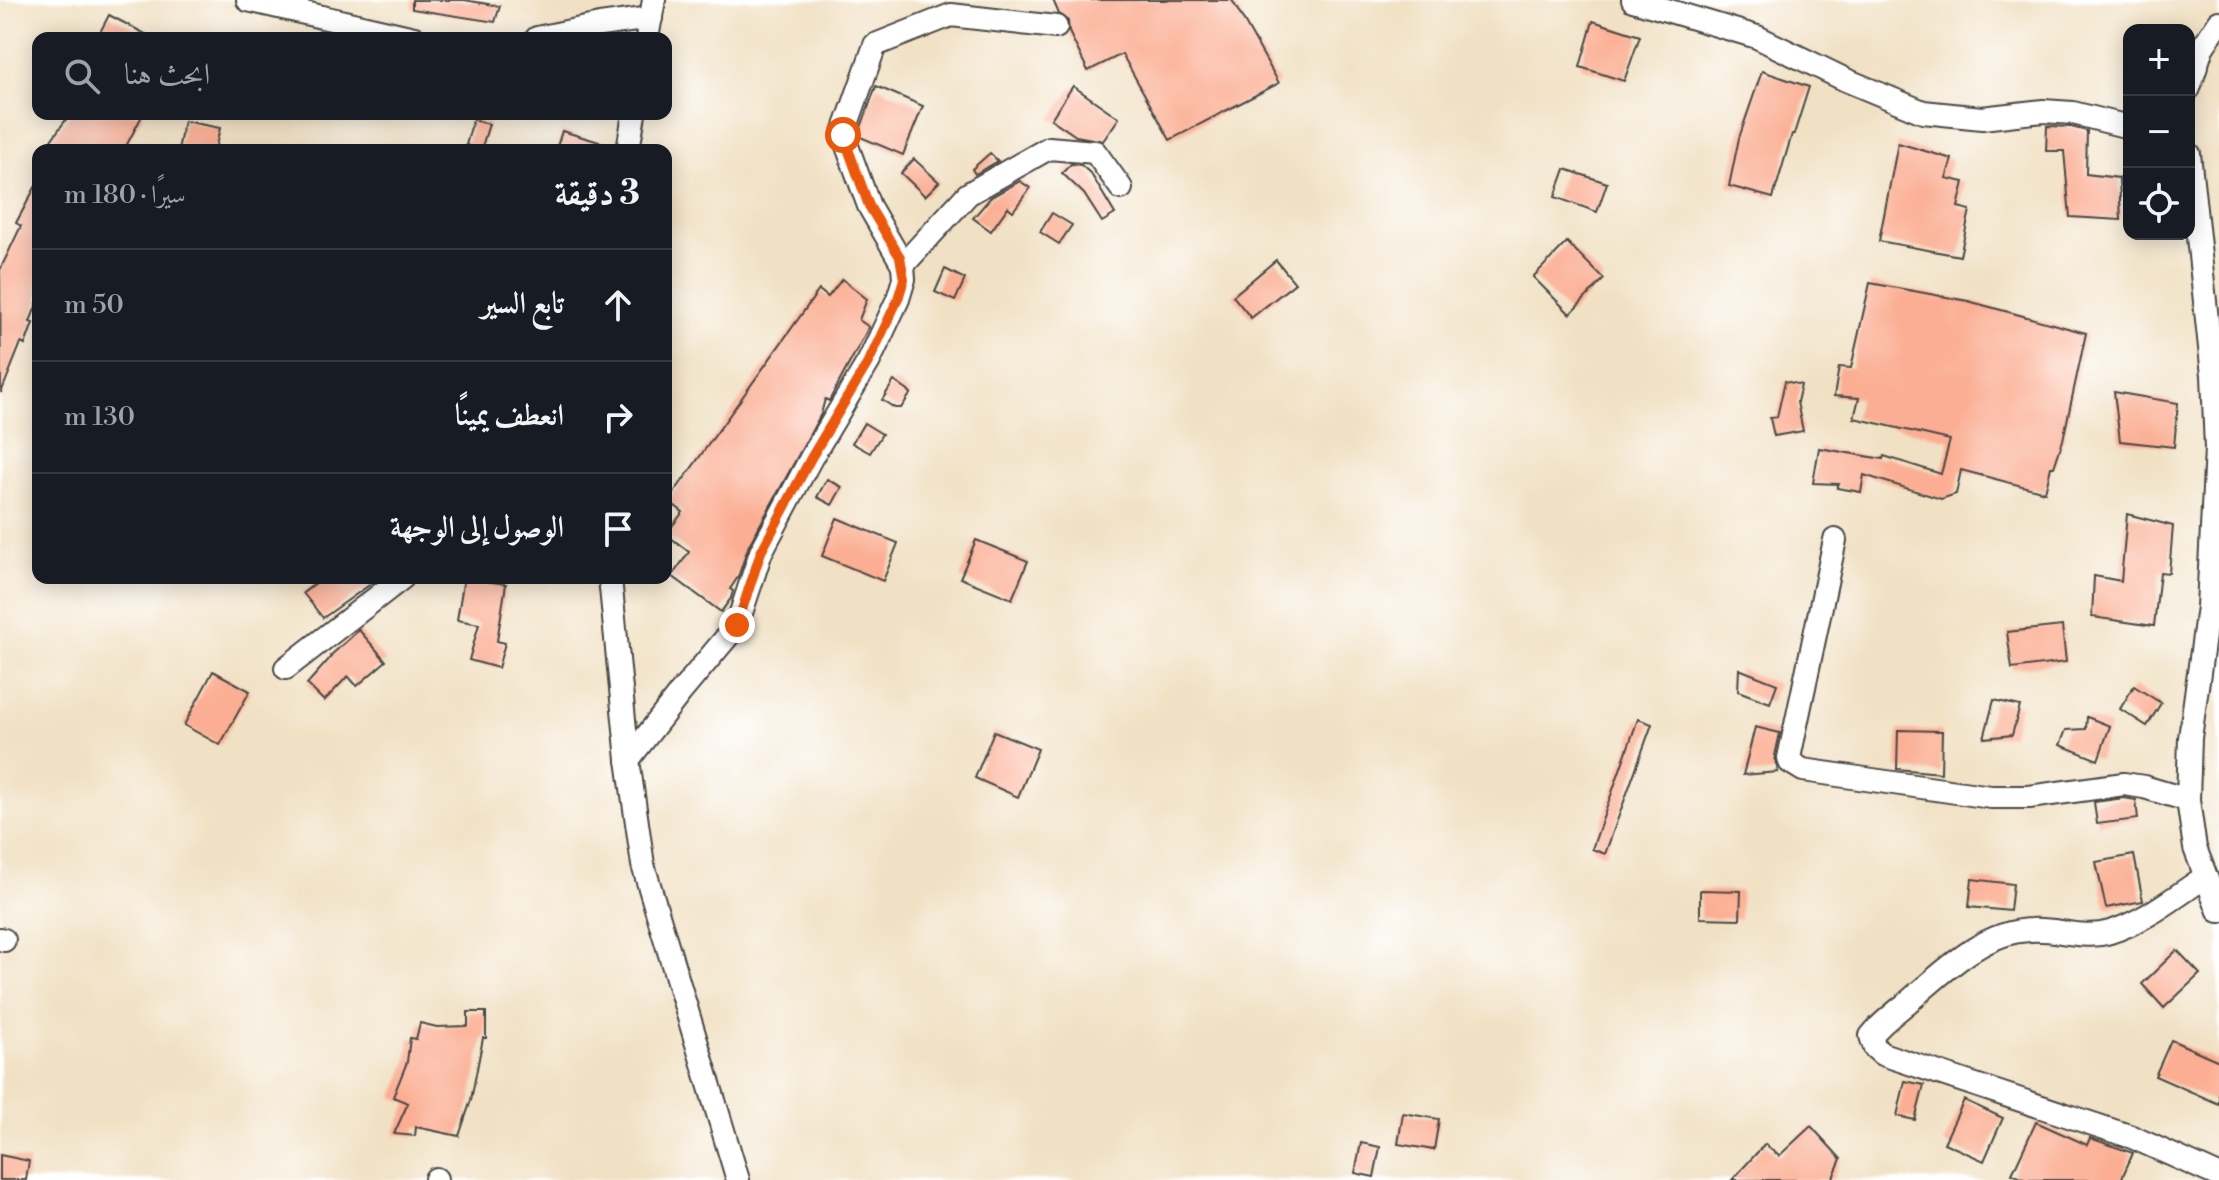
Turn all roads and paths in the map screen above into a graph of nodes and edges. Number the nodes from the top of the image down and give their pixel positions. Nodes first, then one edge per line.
1 (248, 0) edge
2 (1633, 0) edge
3 (651, 19) edge
4 (2219, 22) edge
5 (1056, 27) dead end
6 (388, 32) edge
7 (566, 32) edge
8 (2195, 70) edge
9 (633, 120) edge
10 (2123, 126) edge
11 (629, 144) edge
12 (2191, 168) edge
13 (1121, 188) dead end
14 (903, 265) junction
15 (1835, 540) dead end
16 (394, 584) edge
17 (611, 584) edge
18 (286, 668) dead end
19 (628, 760) junction
20 (2188, 800) junction
21 (2205, 877) junction
22 (2219, 911) edge
23 (2219, 1176) edge
24 (738, 1180) edge

1 - 6 street
2 - 10 street
3 - 7 street
4 - 8 street
5 - 14 street
9 - 11 street
12 - 20 street
13 - 14 street
14 - 19 street
15 - 20 street
16 - 18 street
17 - 19 street
19 - 24 street
20 - 21 street
21 - 22 street
21 - 23 street

